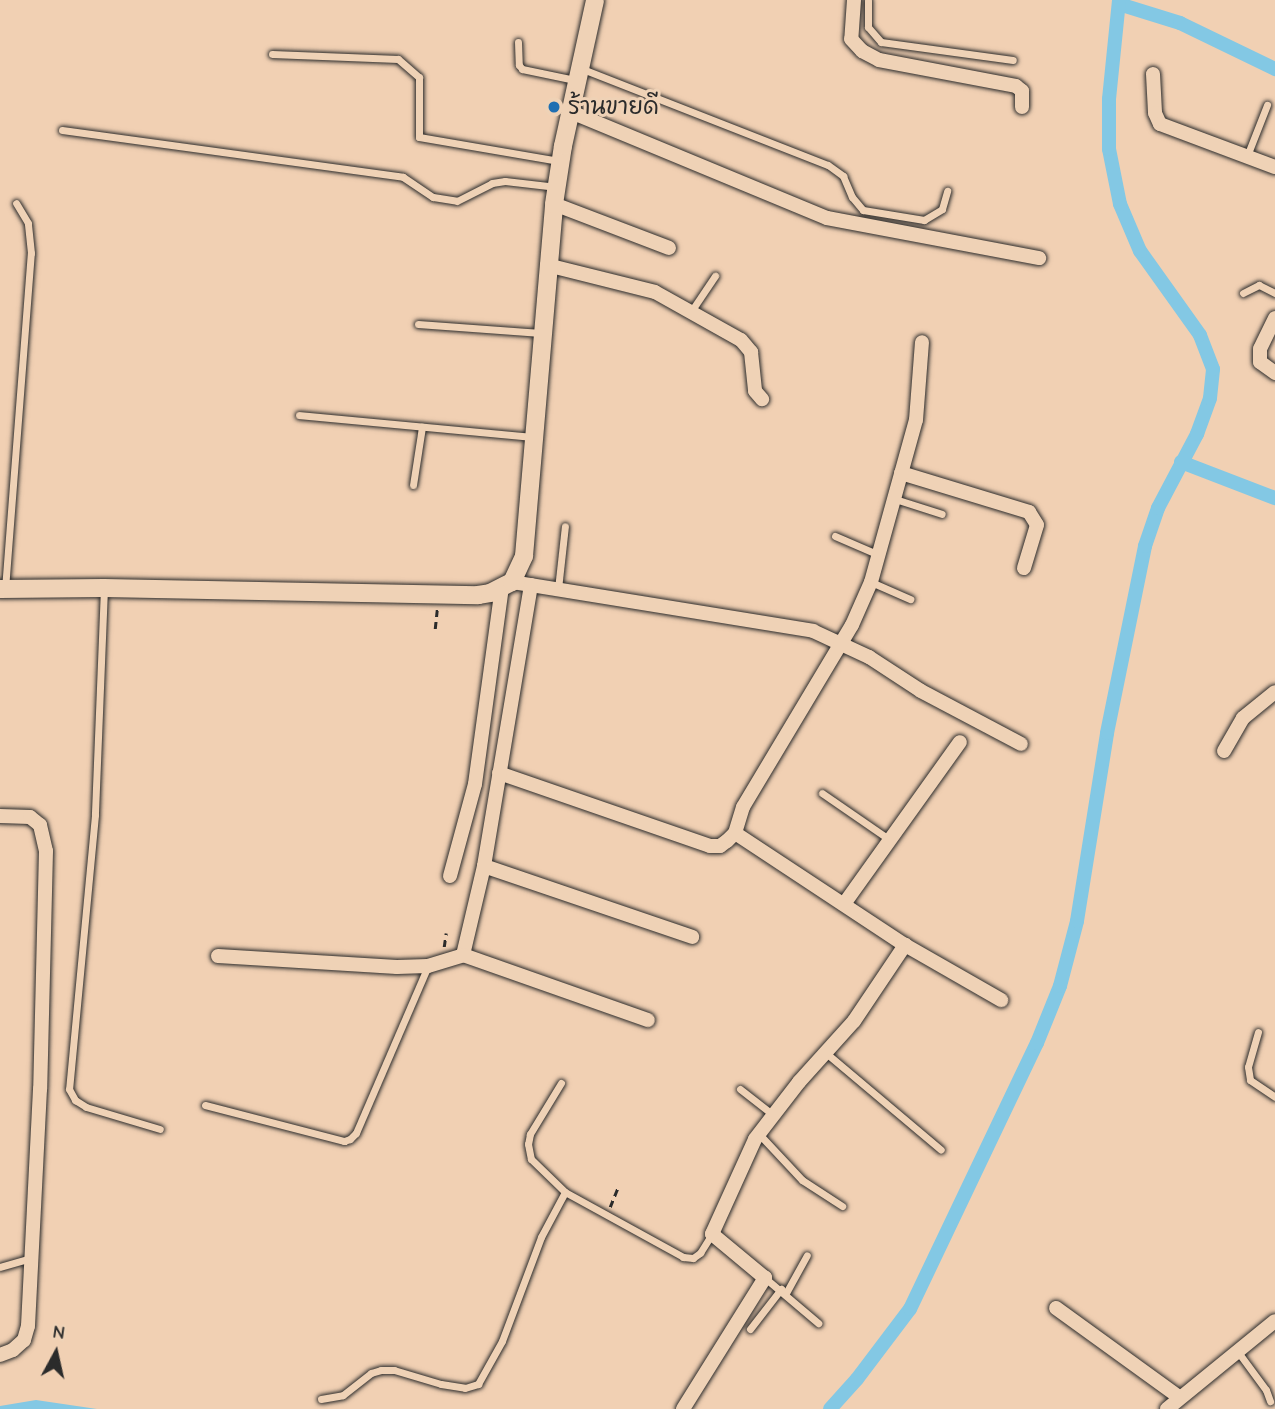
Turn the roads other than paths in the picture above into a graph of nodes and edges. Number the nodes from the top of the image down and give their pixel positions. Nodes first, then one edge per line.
1 (596, 0) edge
2 (854, 0) edge
3 (867, 0) edge
4 (519, 42) dead end
5 (272, 54) dead end
6 (1013, 60) dead end
7 (579, 74) junction
8 (1153, 74) dead end
9 (1267, 105) dead end
10 (1022, 107) dead end
11 (571, 113) junction
12 (62, 130) dead end
13 (1247, 157) junction
14 (561, 161) junction
15 (1275, 167) edge
16 (947, 191) dead end
17 (555, 196) junction
18 (16, 203) dead end
19 (669, 248) dead end
20 (1039, 258) dead end
21 (547, 265) junction
22 (715, 276) dead end
23 (1243, 293) dead end
24 (1275, 293) edge
25 (690, 313) junction
26 (1275, 318) edge
27 (418, 324) dead end
28 (541, 333) junction
29 (922, 342) dead end
30 (1275, 373) edge
31 (762, 399) dead end
32 (299, 415) dead end
33 (422, 427) junction
34 (533, 437) junction
35 (901, 473) junction
36 (413, 485) dead end
37 (894, 499) junction
38 (942, 514) dead end
39 (565, 526) dead end
40 (835, 536) dead end
41 (880, 555) junction
42 (1024, 568) dead end
43 (871, 582) junction
44 (507, 585) junction
45 (531, 585) junction
46 (104, 587) junction
47 (2, 589) edge
48 (558, 589) junction
49 (910, 599) dead end
50 (841, 642) junction
51 (1275, 692) edge
52 (960, 743) dead end
53 (1021, 744) dead end
54 (1224, 751) dead end
55 (499, 773) junction
56 (822, 793) dead end
57 (0, 816) edge
58 (735, 833) junction
59 (890, 840) junction
60 (484, 866) junction
61 (450, 876) dead end
62 (844, 904) junction
63 (692, 937) dead end
64 (905, 945) junction
65 (463, 955) junction
66 (218, 956) dead end
67 (428, 966) junction
68 (1001, 1000) dead end
69 (648, 1020) dead end
70 (1258, 1032) dead end
71 (826, 1052) junction
72 (561, 1083) dead end
73 (740, 1090) dead end
74 (1275, 1097) edge
75 (205, 1105) dead end
76 (772, 1114) junction
77 (160, 1129) dead end
78 (758, 1133) junction
79 (942, 1150) dead end
80 (565, 1192) junction
81 (842, 1206) dead end
82 (712, 1234) junction
83 (807, 1255) dead end
84 (32, 1258) junction
85 (0, 1267) edge
86 (765, 1278) junction
87 (783, 1291) junction
88 (1056, 1308) dead end
89 (1275, 1321) edge
90 (818, 1323) dead end
91 (750, 1329) dead end
92 (1237, 1351) junction
93 (0, 1355) edge
94 (1179, 1397) junction
95 (321, 1399) dead end
96 (1269, 1401) dead end
97 (683, 1409) edge
98 (1167, 1409) edge

1 - 7 street
2 - 10 street
3 - 6 lane
4 - 7 lane
5 - 14 lane
7 - 11 street
7 - 16 lane
8 - 13 street
9 - 13 lane
11 - 14 street
11 - 20 street
12 - 17 lane
13 - 15 street
14 - 17 street
17 - 19 street
17 - 21 street
18 - 47 lane
21 - 25 street
21 - 28 street
22 - 25 lane
23 - 24 lane
25 - 31 street
26 - 30 street
27 - 28 lane
28 - 34 street
29 - 35 street
32 - 33 lane
33 - 34 lane
33 - 36 lane
34 - 44 street
35 - 37 street
35 - 42 street
37 - 38 lane
37 - 41 street
39 - 48 lane
40 - 41 lane
41 - 43 street
43 - 49 lane
43 - 50 street
44 - 45 street
44 - 46 street
44 - 61 street
45 - 48 street
45 - 55 street
46 - 47 street
46 - 77 lane
48 - 50 street
50 - 53 street
50 - 58 street
51 - 54 street
52 - 59 street
55 - 58 street
55 - 60 street
56 - 59 lane
57 - 84 street
58 - 62 street
59 - 62 street
60 - 63 street
60 - 65 street
62 - 64 street
64 - 68 street
64 - 71 street
65 - 67 street
65 - 69 street
66 - 67 street
67 - 75 lane
70 - 74 lane
71 - 76 street
71 - 79 lane
72 - 80 lane
73 - 76 lane
76 - 78 street
78 - 81 lane
78 - 82 street
80 - 82 lane
80 - 95 lane
82 - 86 street
83 - 87 lane
84 - 85 lane
84 - 93 street
86 - 87 lane
86 - 97 street
87 - 90 lane
87 - 91 lane
88 - 94 street
89 - 92 street
92 - 94 street
92 - 96 lane
94 - 98 street

